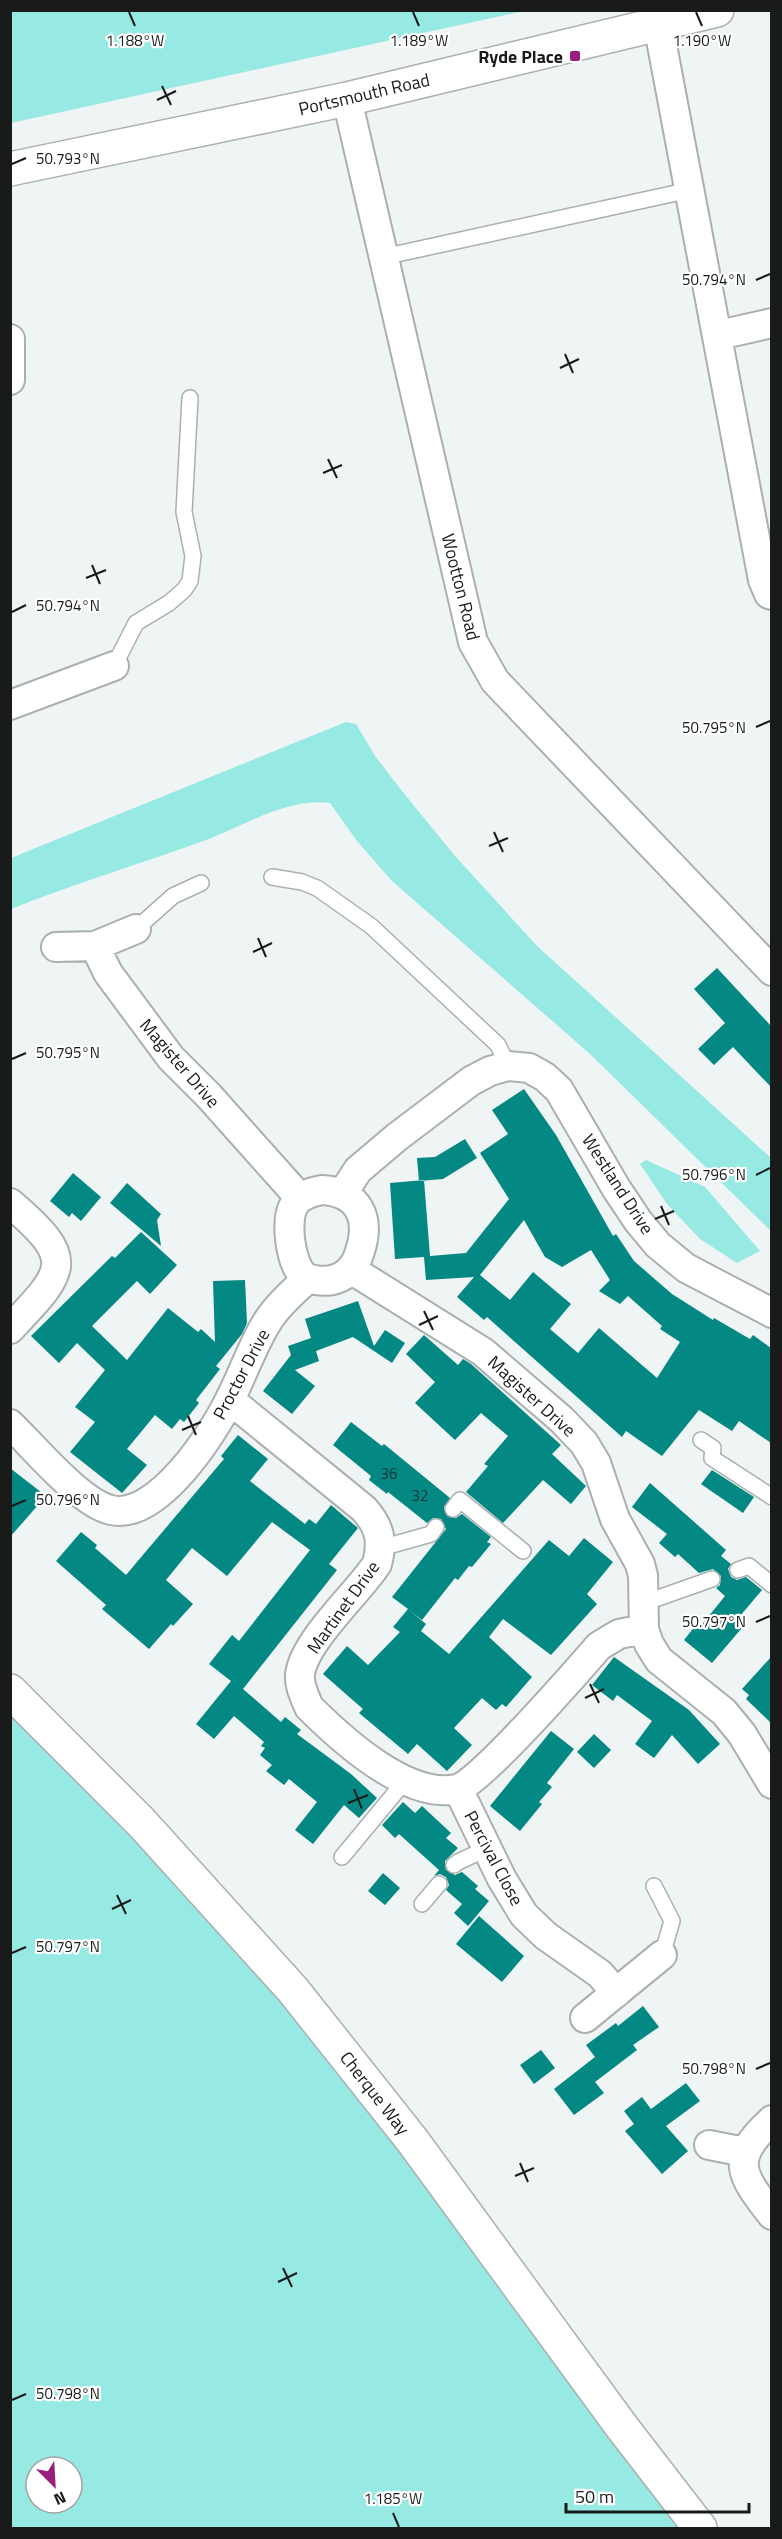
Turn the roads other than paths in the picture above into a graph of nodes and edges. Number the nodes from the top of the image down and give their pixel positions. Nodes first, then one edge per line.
1 (717, 10) edge
2 (658, 24) junction
3 (346, 99) junction
4 (10, 169) edge
5 (690, 190) junction
6 (383, 257) junction
7 (771, 323) edge
8 (719, 335) junction
9 (10, 339) edge
10 (10, 380) edge
11 (190, 398) dead end
12 (770, 595) edge
13 (114, 666) joint
14 (10, 705) edge
15 (272, 877) dead end
16 (201, 883) dead end
17 (136, 929) joint
18 (95, 946) junction
19 (56, 947) dead end
20 (771, 970) edge
21 (508, 1066) junction
22 (343, 1193) junction
23 (300, 1198) junction
24 (10, 1203) edge
25 (352, 1270) junction
26 (307, 1278) junction
27 (771, 1313) edge
28 (10, 1329) edge
29 (230, 1400) junction
30 (10, 1424) edge
31 (701, 1440) dead end
32 (771, 1497) edge
33 (453, 1509) dead end
34 (436, 1527) dead end
35 (381, 1548) junction
36 (524, 1551) dead end
37 (738, 1570) dead end
38 (712, 1579) dead end
39 (771, 1585) edge
40 (644, 1616) junction
41 (10, 1691) edge
42 (405, 1781) junction
43 (771, 1784) edge
44 (458, 1789) junction
45 (486, 1849) junction
46 (342, 1857) dead end
47 (454, 1865) dead end
48 (439, 1884) dead end
49 (654, 1886) dead end
50 (422, 1904) dead end
51 (662, 1955) joint
52 (616, 1993) junction
53 (585, 2018) dead end
54 (771, 2120) edge
55 (708, 2145) dead end
56 (745, 2152) junction
57 (771, 2215) edge
58 (700, 2529) edge

1 - 2 street, Portsmouth Road
2 - 3 street, Portsmouth Road
2 - 5 street
3 - 4 street, Portsmouth Road
3 - 6 street, Wootton Road
5 - 6 lane
5 - 8 street
6 - 20 street, Wootton Road
7 - 8 street
8 - 12 street
9 - 10 street
11 - 13 lane
13 - 14 street
15 - 21 lane
16 - 17 lane
17 - 18 street
18 - 19 street
18 - 23 street, Magister Drive
21 - 22 street
21 - 27 street, Westland Drive
22 - 23 street
22 - 25 street
23 - 26 street
24 - 28 street
25 - 26 street
25 - 40 street, Magister Drive
26 - 29 street, Proctor Drive
29 - 30 street, Proctor Drive
29 - 35 street, Martinet Drive
31 - 32 lane
33 - 36 lane
34 - 35 lane
35 - 42 street, Martinet Drive
37 - 39 lane
38 - 40 lane
40 - 43 street, Magister Drive
40 - 44 street
41 - 58 street, Cherque Way
42 - 44 street, Martinet Drive
42 - 46 lane
44 - 45 street, Percival Close
45 - 47 lane
45 - 52 street, Percival Close
48 - 50 lane
49 - 51 lane
51 - 52 street
52 - 53 street
54 - 56 street
55 - 56 street
56 - 57 street

